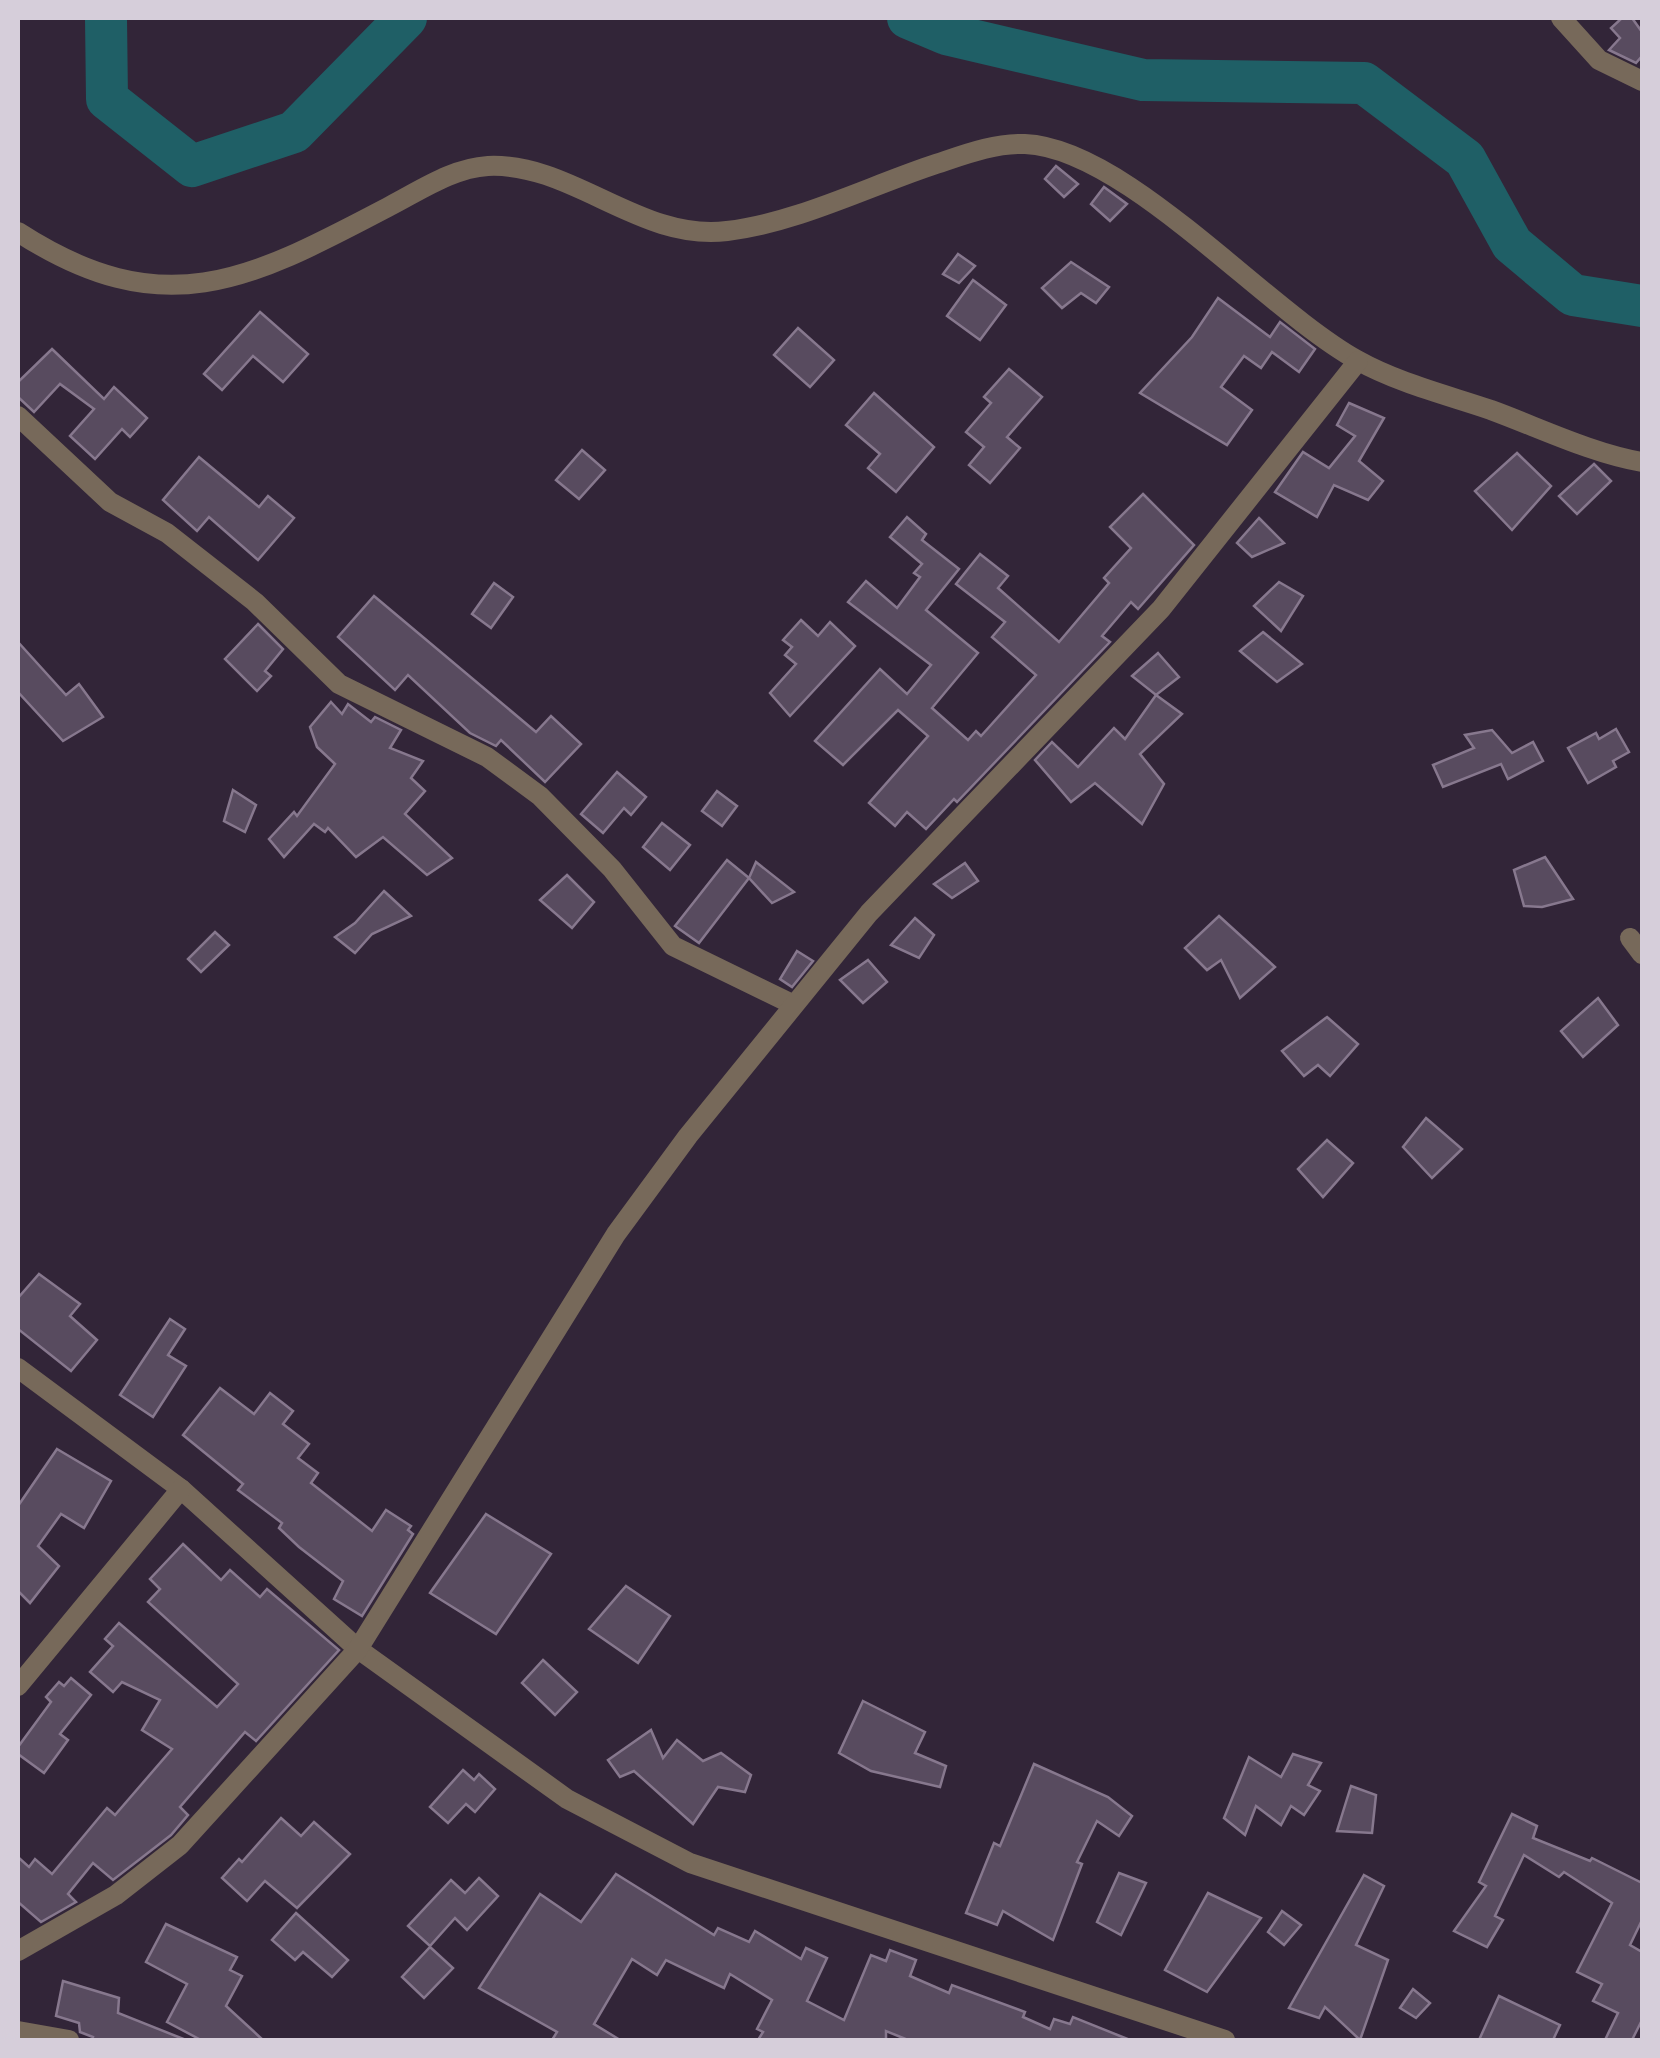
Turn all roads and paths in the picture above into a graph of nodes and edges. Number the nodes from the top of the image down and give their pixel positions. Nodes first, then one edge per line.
1 (1561, 18) edge
2 (1642, 81) edge
3 (18, 232) edge
4 (1358, 360) junction
5 (18, 416) edge
6 (1642, 462) edge
7 (792, 1004) junction
8 (18, 1368) edge
9 (181, 1489) junction
10 (358, 1649) junction
11 (18, 1686) edge
12 (18, 1952) edge
13 (18, 2031) edge
14 (69, 2040) edge
15 (1225, 2040) edge

1 - 2 street
3 - 4 street
4 - 6 street
4 - 7 street
5 - 7 street
7 - 10 street
8 - 9 street
9 - 10 street
9 - 11 street
10 - 12 street
10 - 15 street
13 - 14 street

